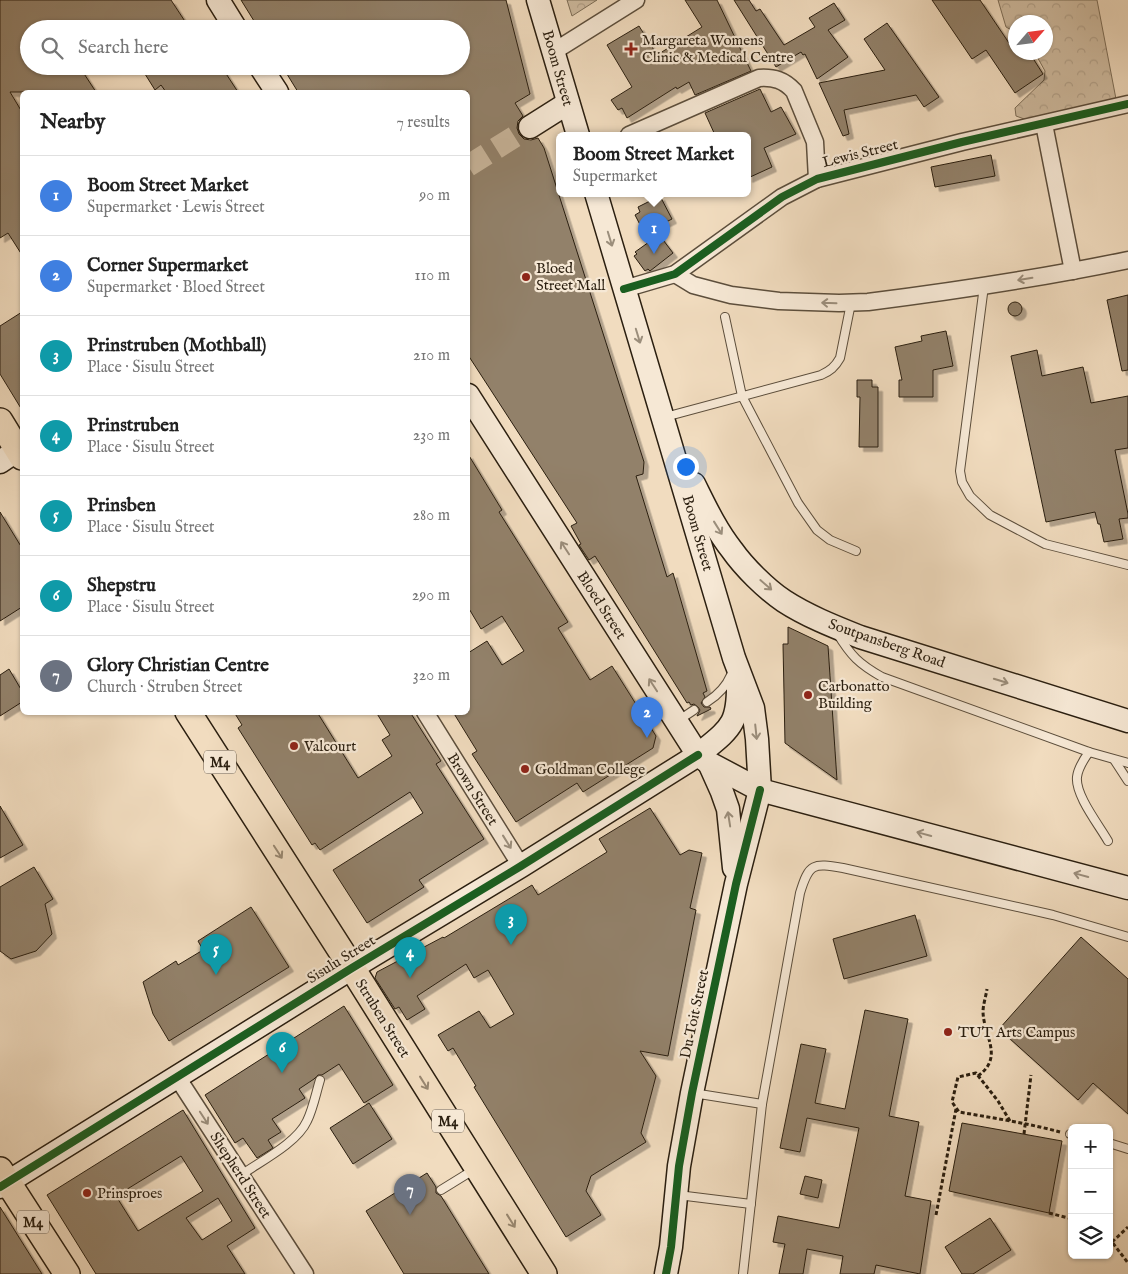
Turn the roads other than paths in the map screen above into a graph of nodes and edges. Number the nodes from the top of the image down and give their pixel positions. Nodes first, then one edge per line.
1 (218, 0) edge
2 (538, 0) edge
3 (636, 0) edge
4 (230, 20) edge
5 (553, 52) junction
6 (266, 75) edge
7 (275, 90) edge
8 (568, 103) junction
9 (1128, 104) edge
10 (1044, 124) junction
11 (530, 126) tunnel mouth
12 (577, 132) edge
13 (636, 132) edge
14 (817, 178) junction
15 (597, 197) edge
16 (1128, 260) edge
17 (1073, 271) junction
18 (676, 274) junction
19 (984, 286) junction
20 (624, 289) junction
21 (851, 303) junction
22 (725, 317) dead end
23 (742, 396) junction
24 (470, 398) edge
25 (663, 417) junction
26 (0, 421) edge
27 (670, 438) junction
28 (16, 454) edge
29 (856, 551) dead end
30 (1128, 565) edge
31 (832, 626) junction
32 (736, 663) junction
33 (707, 702) dead end
34 (190, 715) edge
35 (426, 715) edge
36 (1128, 720) edge
37 (1089, 752) junction
38 (704, 759) junction
39 (1115, 760) junction
40 (1128, 763) edge
41 (1128, 781) edge
42 (760, 790) junction
43 (1108, 841) dead end
44 (521, 866) junction
45 (736, 884) junction
46 (1128, 888) edge
47 (1128, 937) edge
48 (352, 968) junction
49 (177, 1077) junction
50 (320, 1080) dead end
51 (692, 1093) junction
52 (762, 1104) junction
53 (1113, 1144) edge
54 (1128, 1149) edge
55 (477, 1168) junction
56 (242, 1175) junction
57 (3, 1180) edge
58 (441, 1190) dead end
59 (676, 1194) junction
60 (751, 1204) junction
61 (670, 1247) junction
62 (67, 1274) edge
63 (305, 1274) edge
64 (544, 1274) edge
65 (666, 1274) edge
66 (674, 1274) edge
67 (743, 1274) edge

1 - 4 main road
2 - 5 main road, Boom Street
3 - 5 street
5 - 8 main road, Boom Street
6 - 7 main road
8 - 11 main road
8 - 12 main road, Boom Street
9 - 10 street, Lewis Street
10 - 14 street, Lewis Street
10 - 17 street
13 - 14 street
14 - 18 street, Lewis Street
15 -> 20 main road, Boom Street
16 - 17 street
17 -> 19 street
18 - 20 street, Lewis Street
21 -> 18 street
19 - 21 street
19 - 30 lane
20 -> 25 main road, Boom Street
21 - 23 lane
22 - 23 lane
23 - 25 lane
23 - 29 lane
38 -> 24 main road, Bloed Street
25 - 27 main road, Boom Street
26 - 28 main road
27 -> 31 main road, Soutpansberg Road
27 - 32 main road, Boom Street
31 -> 36 main road, Soutpansberg Road
31 - 37 lane
32 - 33 lane
32 - 38 main road, Sisulu Street
32 -> 42 main road, Boom Street
34 -> 48 main road, Struben Street / M4
35 -> 44 street, Brown Street
37 - 39 lane
37 - 43 lane
38 - 42 main road, Bloed Street
38 - 44 main road, Sisulu Street
45 -> 38 main road, Du Toit Street
39 - 40 lane
39 - 41 lane
42 - 45 main road, Du Toit Street
46 -> 42 main road
44 - 48 main road, Sisulu Street
45 - 51 main road, Du Toit Street
47 - 52 lane
48 - 49 main road, Sisulu Street
48 -> 55 main road, Struben Street / M4
49 -> 56 street, Shepherd Street
49 - 57 main road, Sisulu Street
50 - 56 lane
51 - 52 lane
51 - 59 main road, Du Toit Street
52 - 60 lane
53 - 54 lane
55 - 58 lane
55 -> 64 main road, Struben Street / M4
56 - 63 street, Shepherd Street
57 - 62 main road, M4
59 - 60 lane
59 - 61 main road, Du Toit Street
60 - 67 lane
61 - 65 main road, Du Toit Street
61 - 66 main road, Du Toit Street

